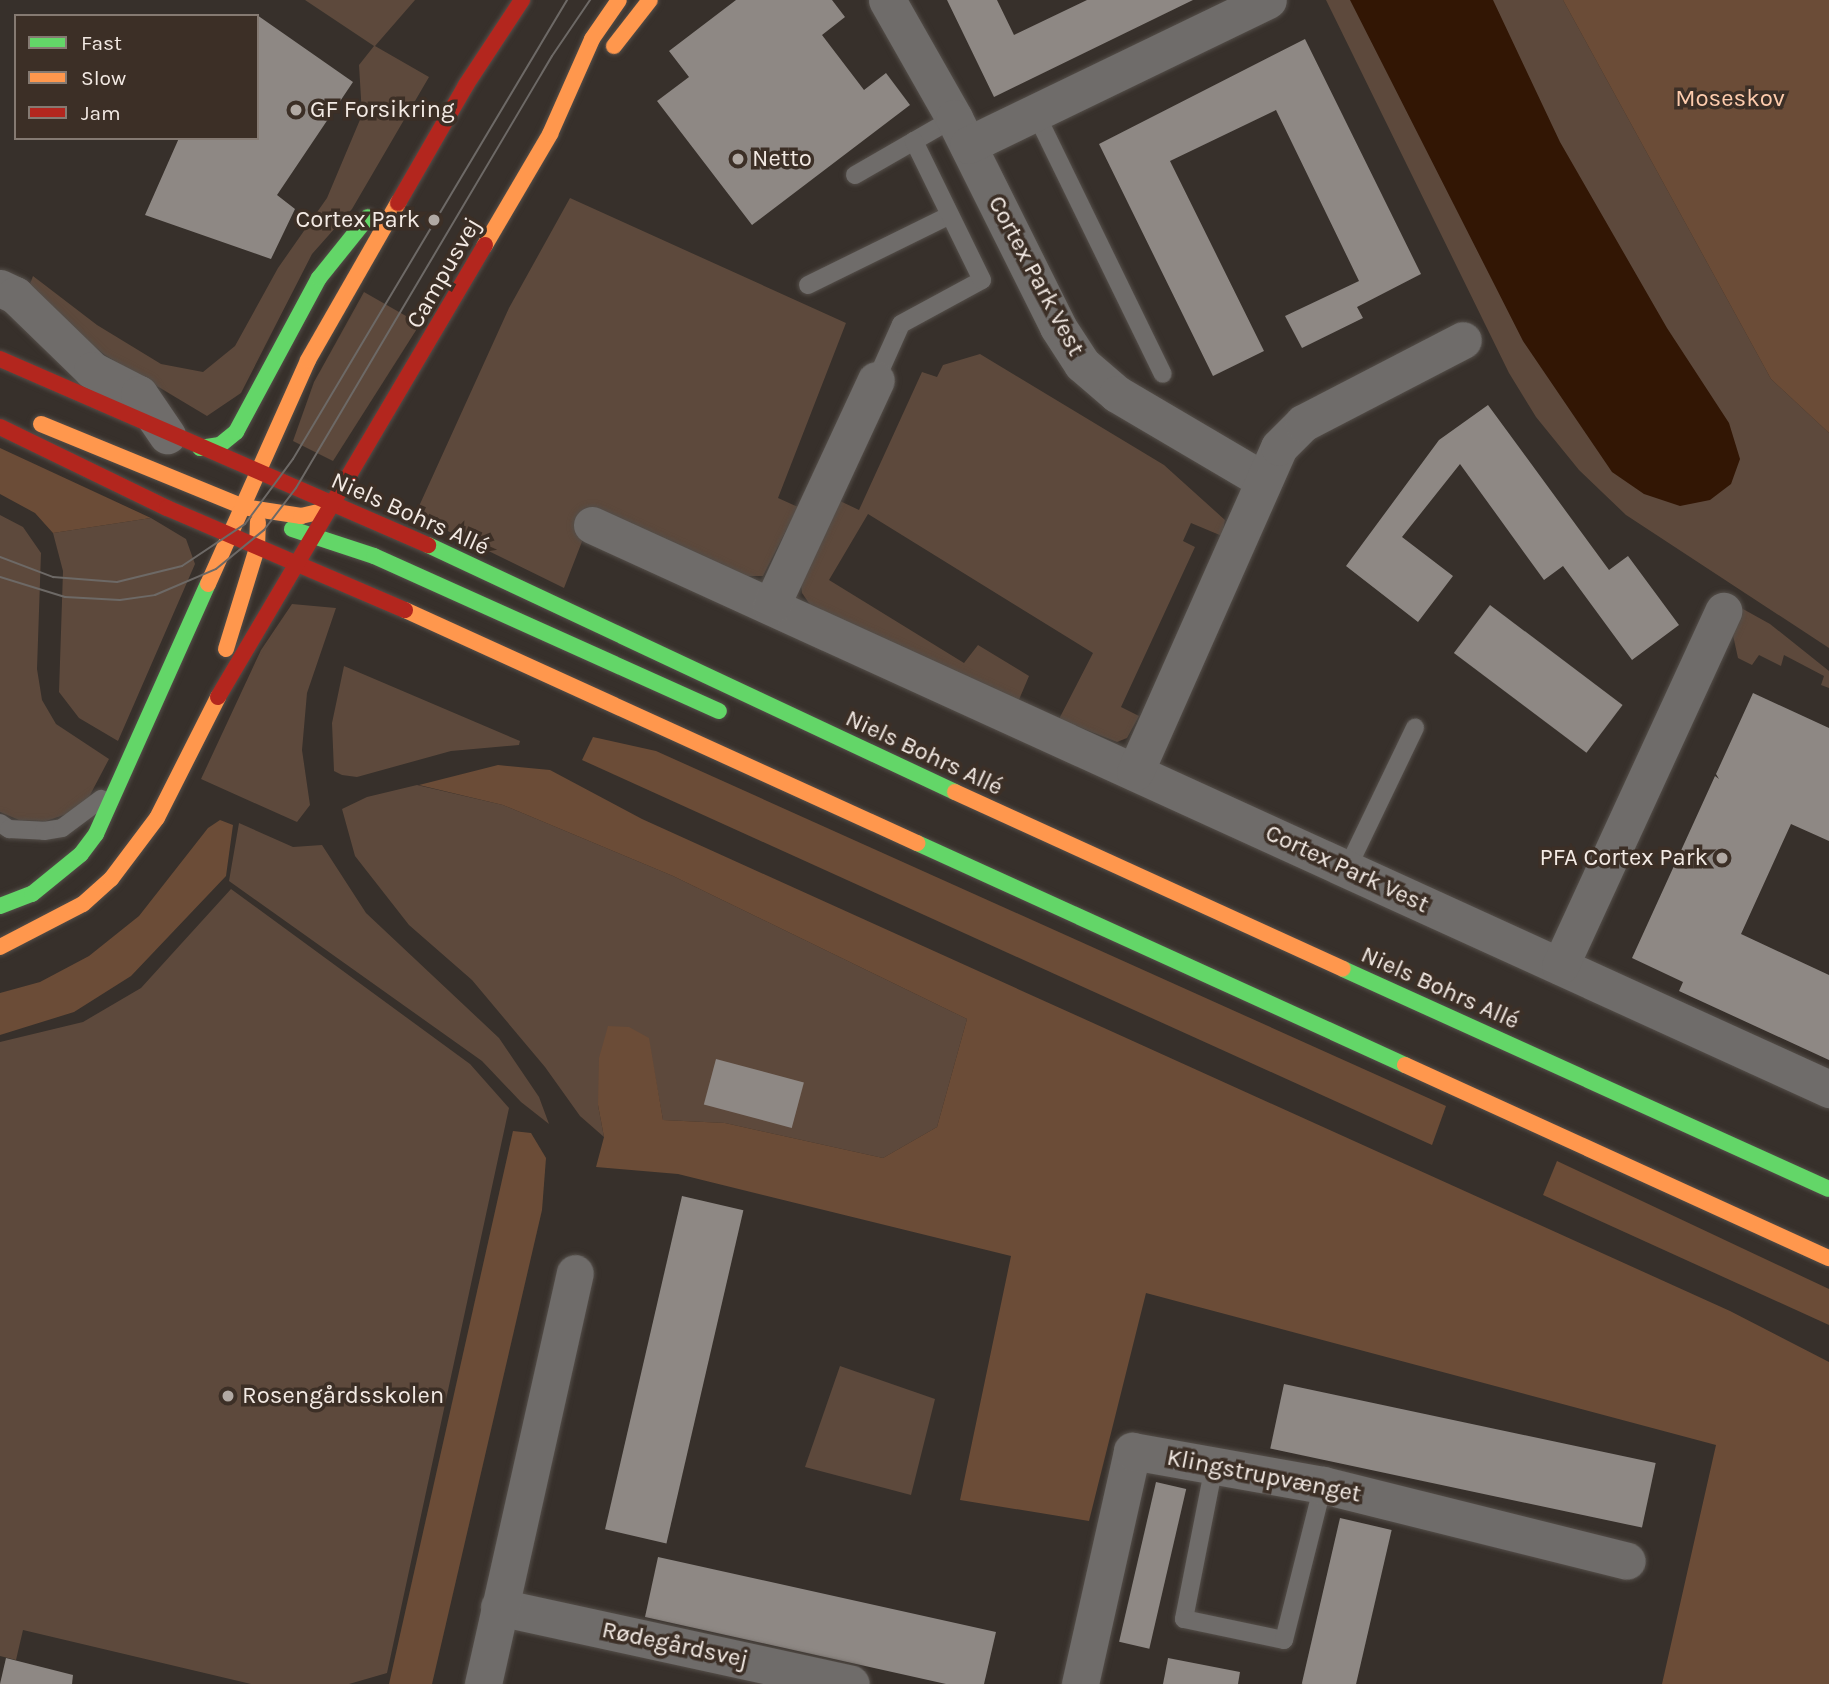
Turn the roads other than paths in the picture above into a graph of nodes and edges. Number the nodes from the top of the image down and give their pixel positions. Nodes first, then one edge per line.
1 (522, 0) edge
2 (620, 0) edge
3 (650, 0) edge
4 (1268, 0) edge
5 (886, 7) edge
6 (1036, 114) junction
7 (556, 124) junction
8 (961, 132) junction
9 (914, 141) junction
10 (428, 150) junction
11 (855, 175) dead end
12 (950, 215) junction
13 (808, 285) dead end
14 (0, 288) edge
15 (1463, 340) dead end
16 (0, 359) edge
17 (1163, 374) dead end
18 (876, 380) joint
19 (13, 413) edge
20 (0, 427) edge
21 (184, 441) junction
22 (255, 478) junction
23 (1263, 480) junction
24 (333, 504) junction
25 (250, 509) junction
26 (592, 525) dead end
27 (315, 534) junction
28 (230, 537) junction
29 (255, 544) junction
30 (296, 564) junction
31 (202, 600) junction
32 (771, 606) junction
33 (1723, 611) dead end
34 (730, 716) dead end
35 (200, 727) junction
36 (1415, 729) dead end
37 (1135, 772) junction
38 (121, 775) junction
39 (0, 823) edge
40 (1010, 837) dead end
41 (1069, 845) junction
42 (1348, 869) junction
43 (0, 906) edge
44 (0, 947) edge
45 (1560, 966) junction
46 (1829, 1089) edge
47 (1829, 1189) edge
48 (1829, 1258) edge
49 (575, 1273) dead end
50 (1214, 1466) junction
51 (1323, 1485) junction
52 (1627, 1562) dead end
53 (499, 1607) junction
54 (483, 1684) edge
55 (851, 1684) edge
56 (1080, 1684) edge

1 - 10 street
2 - 7 street, Campusvej
3 - 7 street
4 - 6 street
5 - 8 street, Cortex Park Vest
6 - 8 street
6 - 17 lane
7 - 24 street, Campusvej
8 - 9 lane
8 - 23 street, Cortex Park Vest
9 - 11 lane
9 - 12 lane
10 - 21 street
10 - 22 street
12 - 13 lane
12 - 18 lane
14 - 21 street
15 - 23 street
16 - 21 street, Niels Bohrs Allé
18 - 32 street
19 - 25 street
20 - 28 street
21 - 22 street, Niels Bohrs Allé
22 - 24 street, Niels Bohrs Allé
22 - 25 street
23 - 37 street
24 - 25 street
24 - 27 street, Campusvej
24 - 41 street, Niels Bohrs Allé
25 - 28 street
25 - 29 street
26 - 32 street, Cortex Park Vest
27 - 29 street
27 - 30 street, Campusvej
27 - 34 street
28 - 29 street
28 - 31 street
29 - 30 street
29 - 31 street
29 - 35 street
30 - 35 street
30 - 48 street
31 - 38 street
32 - 37 street, Cortex Park Vest
33 - 45 street
35 - 44 street
36 - 42 lane
37 - 42 street, Cortex Park Vest
38 - 39 lane
38 - 43 street
40 - 41 street
41 - 47 street, Niels Bohrs Allé
42 - 45 street, Cortex Park Vest
45 - 46 street, Cortex Park Vest
49 - 53 street
50 - 51 street, Klingstrupvænget
50 - 51 lane
50 - 56 street, Klingstrupvænget
51 - 52 street, Klingstrupvænget
53 - 54 street
53 - 55 street, Rødegårdsvej

